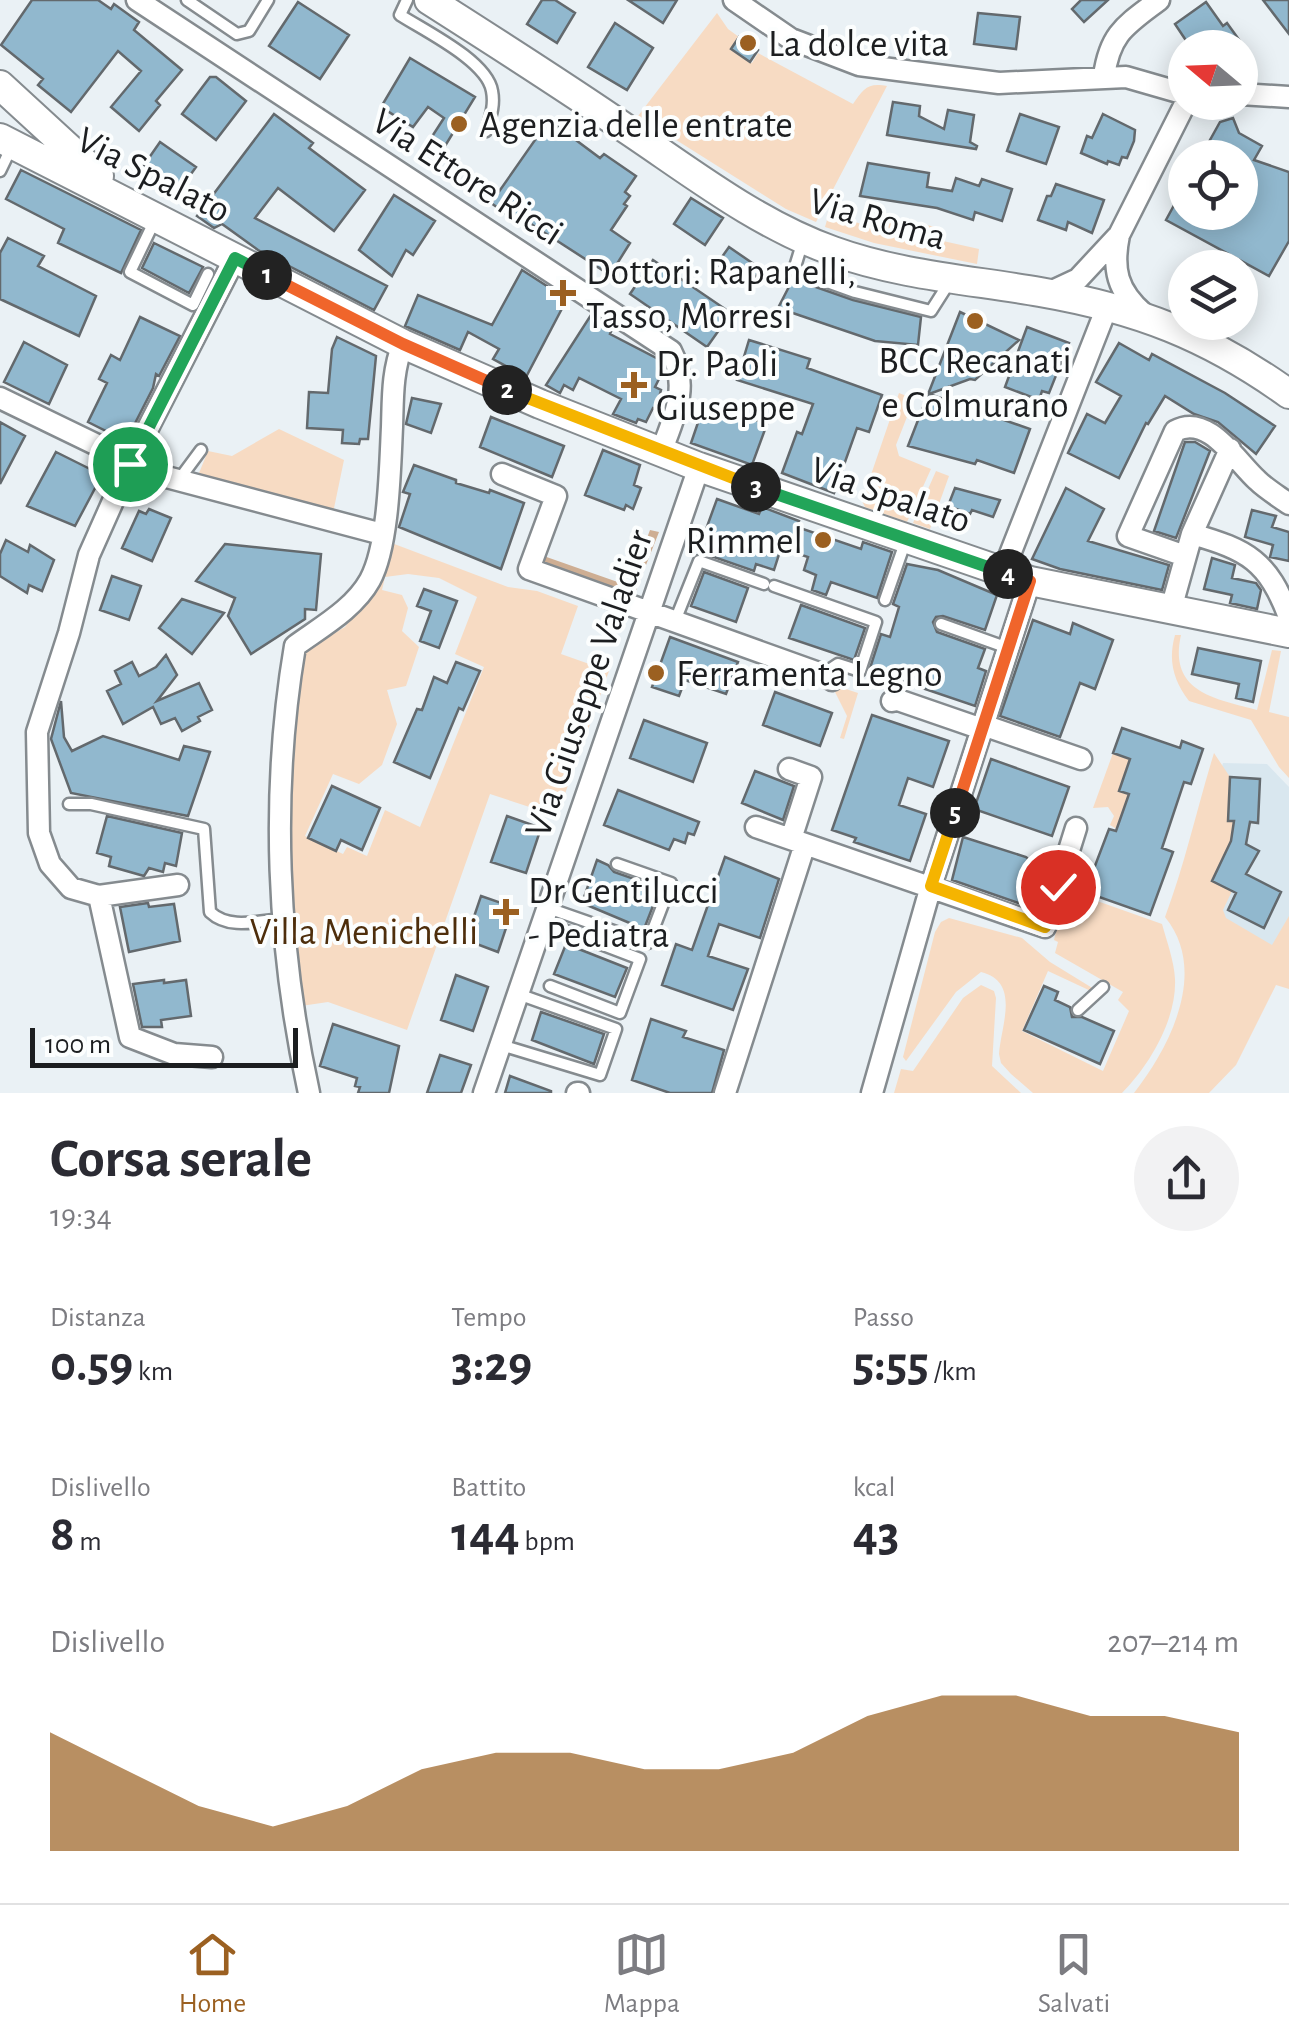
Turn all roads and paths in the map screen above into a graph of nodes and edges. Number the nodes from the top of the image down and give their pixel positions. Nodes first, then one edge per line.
1 (137, 0) edge
2 (187, 0) edge
3 (268, 0) edge
4 (407, 0) edge
5 (429, 0) edge
6 (734, 0) edge
7 (1159, 0) edge
8 (1104, 76) junction
9 (3, 87) edge
10 (1168, 89) edge
11 (1258, 95) edge
12 (1289, 98) edge
13 (1177, 120) edge
14 (46, 127) junction
15 (486, 131) dead end
16 (12, 141) edge
17 (0, 170) edge
18 (122, 198) junction
19 (156, 216) junction
20 (1119, 236) junction
21 (235, 258) junction
22 (208, 274) dead end
23 (1046, 294) junction
24 (1106, 307) junction
25 (1149, 319) junction
26 (403, 344) junction
27 (1289, 394) edge
28 (0, 398) edge
29 (1230, 449) junction
30 (201, 450) dead end
31 (661, 452) junction
32 (130, 464) junction
33 (700, 467) junction
34 (502, 474) dead end
35 (178, 482) junction
36 (1289, 504) edge
37 (382, 534) junction
38 (1192, 534) junction
39 (907, 538) junction
40 (1185, 556) junction
41 (1017, 577) junction
42 (885, 600) dead end
43 (1171, 609) junction
44 (650, 612) junction
45 (1289, 617) edge
46 (675, 621) junction
47 (941, 624) dead end
48 (1289, 633) edge
49 (1008, 648) junction
50 (829, 676) joint
51 (895, 699) dead end
52 (983, 727) junction
53 (1080, 759) dead end
54 (788, 769) dead end
55 (69, 804) dead end
56 (756, 827) dead end
57 (1076, 828) dead end
58 (798, 841) junction
59 (617, 864) dead end
60 (178, 885) dead end
61 (931, 886) junction
62 (98, 896) junction
63 (545, 915) junction
64 (282, 919) junction
65 (550, 986) dead end
66 (1103, 987) dead end
67 (518, 994) junction
68 (1078, 1010) dead end
69 (500, 1045) junction
70 (212, 1058) dead end
71 (309, 1093) edge
72 (484, 1093) edge
73 (725, 1093) edge
74 (872, 1093) edge

1 - 31 street, Via Ettore Ricci
2 - 3 lane
4 - 15 lane
5 - 23 main road, Via Roma
6 - 8 street
7 - 8 street
8 - 10 street
9 - 14 main road
9 - 16 main road
11 - 12 street
13 - 20 street
14 - 16 main road
14 - 18 main road
16 - 17 lane
16 - 18 main road, Via Spalato
18 - 19 main road, Via Spalato
19 - 21 main road, Via Spalato
19 - 22 lane
20 - 23 street
20 - 25 street
21 - 26 main road, Via Spalato
21 - 32 street
23 - 24 main road, Via Roma
24 - 25 main road, Via Roma
24 - 41 street
25 - 27 main road, Via Roma
26 - 31 main road, Via Spalato
26 - 37 street
28 - 32 street
29 - 36 street
29 - 38 street
29 - 40 street
30 - 35 lane
31 - 33 main road, Via Spalato
32 - 35 street
32 - 62 street
33 - 39 main road, Via Spalato
33 - 44 street, Via Giuseppe Valadier
34 - 44 street
35 - 37 street
37 - 64 street
38 - 40 street
38 - 45 street
39 - 41 main road, Via Spalato
39 - 42 lane
40 - 43 street
41 - 43 main road, Via Spalato
41 - 49 street
43 - 48 main road, Via Spalato
44 - 46 street
44 - 63 street, Via Giuseppe Valadier
46 - 50 street
46 - 50 lane
47 - 49 lane
49 - 52 street
51 - 52 street
52 - 53 street
52 - 61 street
54 - 58 street
55 - 64 lane
56 - 58 street
57 - 61 street
58 - 61 street
58 - 73 street
59 - 63 lane
60 - 62 street
61 - 74 street
62 - 70 street
63 - 65 lane
63 - 67 street, Via Giuseppe Valadier
64 - 71 street
66 - 68 lane
67 - 69 street, Via Giuseppe Valadier
67 - 69 lane
69 - 72 street, Via Giuseppe Valadier

